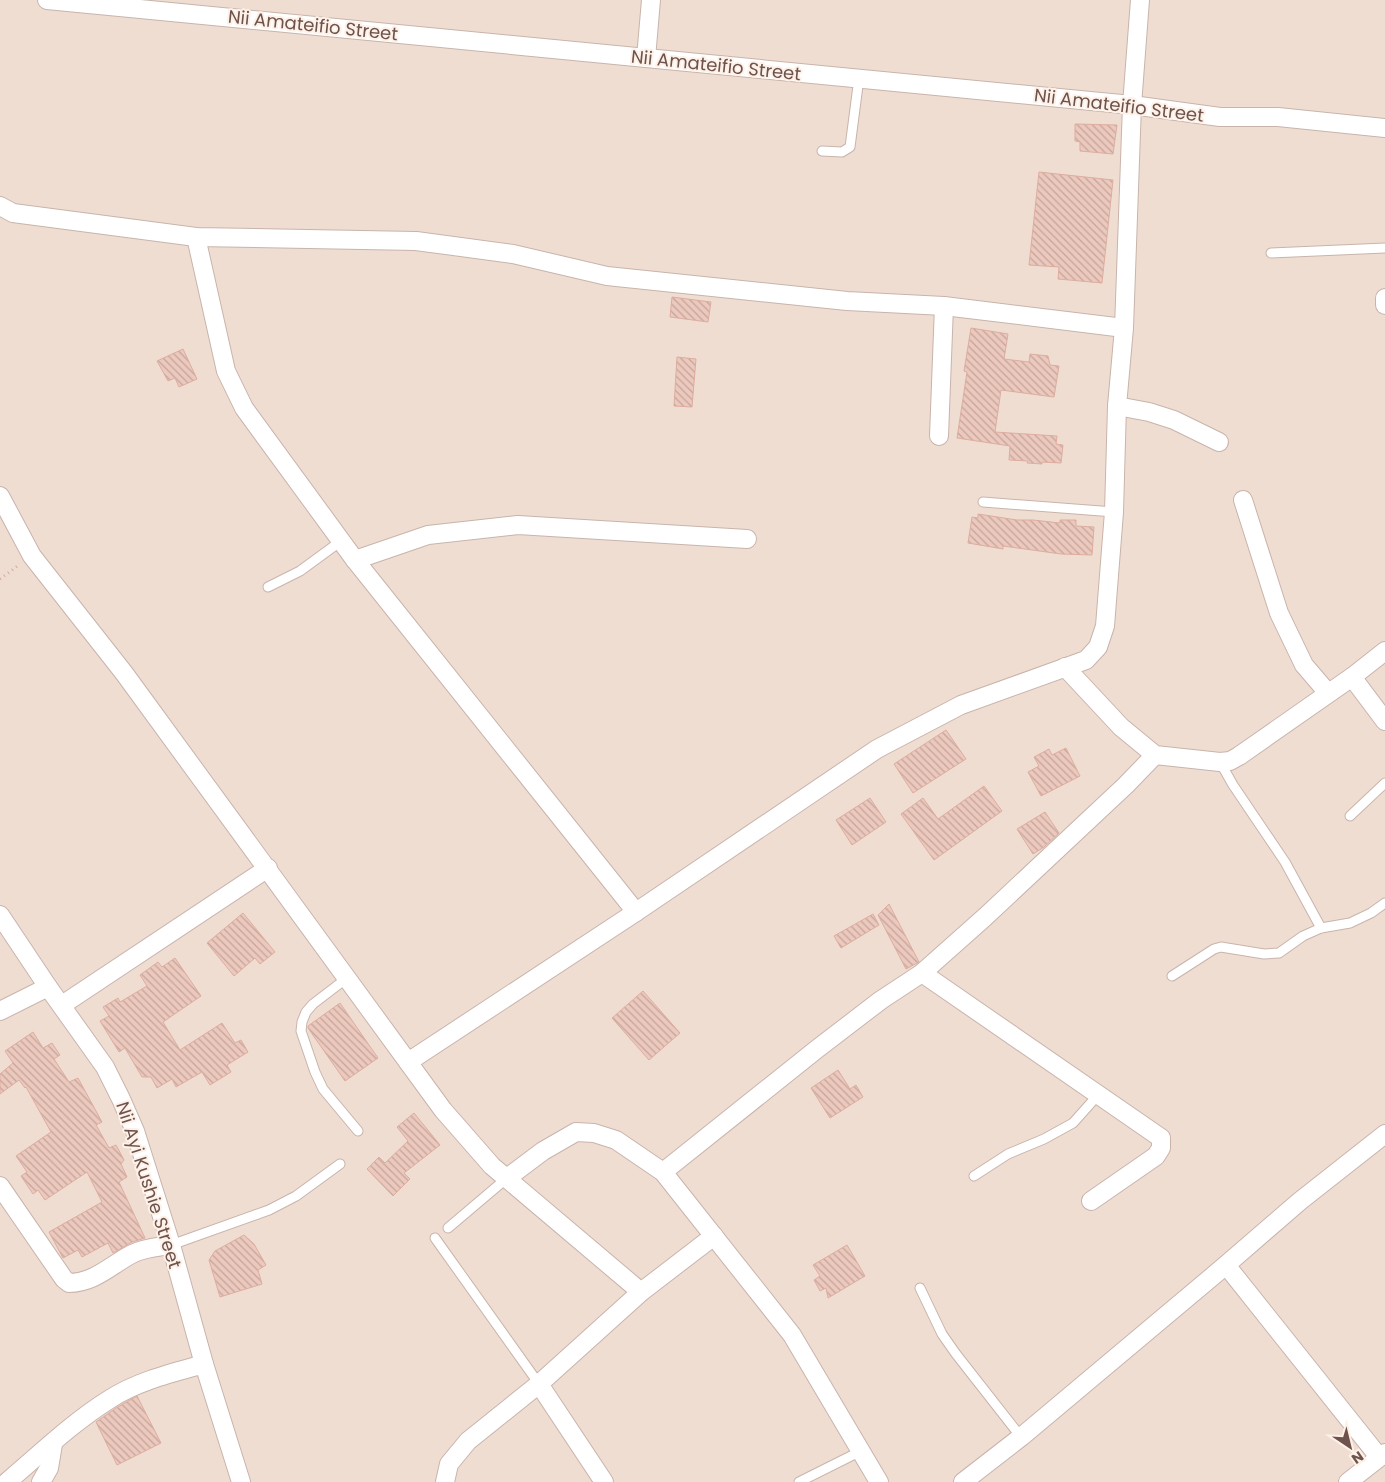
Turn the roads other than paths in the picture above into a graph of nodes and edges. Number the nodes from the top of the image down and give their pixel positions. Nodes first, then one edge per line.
1 (47, 0) edge
2 (651, 0) edge
3 (1140, 0) edge
4 (150, 5) edge
5 (646, 58) junction
6 (859, 78) junction
7 (1132, 105) junction
8 (1385, 128) edge
9 (822, 151) dead end
10 (0, 206) edge
11 (196, 237) junction
12 (1385, 248) edge
13 (1271, 253) dead end
14 (1385, 298) edge
15 (1385, 305) edge
16 (944, 306) junction
17 (1124, 328) junction
18 (1117, 406) junction
19 (939, 436) dead end
20 (1219, 442) dead end
21 (0, 496) edge
22 (1244, 500) dead end
23 (983, 502) dead end
24 (1114, 512) junction
25 (747, 539) dead end
26 (341, 542) junction
27 (355, 560) junction
28 (268, 587) dead end
29 (1385, 651) edge
30 (1065, 667) junction
31 (1352, 677) junction
32 (1328, 693) junction
33 (1385, 721) edge
34 (1155, 755) junction
35 (1220, 762) junction
36 (1385, 782) edge
37 (1350, 816) dead end
38 (268, 868) junction
39 (1385, 903) edge
40 (636, 912) junction
41 (0, 915) edge
42 (1321, 928) junction
43 (922, 973) junction
44 (1172, 976) dead end
45 (347, 978) junction
46 (48, 987) junction
47 (62, 1006) junction
48 (0, 1011) edge
49 (408, 1062) junction
50 (1098, 1095) junction
51 (358, 1131) dead end
52 (1385, 1134) edge
53 (340, 1164) dead end
54 (663, 1172) junction
55 (974, 1176) dead end
56 (507, 1178) junction
57 (0, 1186) edge
58 (1090, 1200) dead end
59 (448, 1228) dead end
60 (714, 1236) junction
61 (435, 1238) dead end
62 (171, 1245) junction
63 (1226, 1265) junction
64 (920, 1288) dead end
65 (641, 1292) junction
66 (204, 1364) junction
67 (539, 1384) junction
68 (1021, 1437) junction
69 (53, 1444) junction
70 (861, 1451) junction
71 (1382, 1455) edge
72 (1353, 1480) edge
73 (7, 1482) edge
74 (42, 1482) edge
75 (241, 1482) edge
76 (445, 1482) edge
77 (604, 1482) edge
78 (799, 1482) edge
79 (879, 1482) edge
80 (963, 1482) edge

1 - 4 street, Nii Amateifio Street
2 - 5 street
3 - 7 street
4 - 5 street, Nii Amateifio Street
5 - 6 street, Nii Amateifio Street
6 - 7 street, Nii Amateifio Street
6 - 9 lane
7 - 8 street, Nii Amateifio Street
7 - 17 street
10 - 11 street
11 - 16 street
11 - 26 street
12 - 13 lane
14 - 15 street
16 - 17 street
16 - 19 street
17 - 18 street
18 - 20 street
18 - 24 street
21 - 38 street
22 - 32 street
23 - 24 lane
24 - 30 street
25 - 27 street
26 - 27 street
26 - 28 lane
27 - 40 street
29 - 31 street
30 - 34 street
30 - 40 street
31 - 32 street
31 - 33 street
32 - 35 street
34 - 35 street
34 - 43 street
35 - 42 lane
36 - 37 lane
38 - 45 street
38 - 47 street
39 - 42 lane
40 - 49 street
41 - 46 street, Nii Ayi Kushie Street
42 - 44 lane
43 - 50 street
43 - 54 street
45 - 49 street
45 - 51 lane
46 - 47 street, Nii Ayi Kushie Street
46 - 48 street
47 - 62 street, Nii Ayi Kushie Street
49 - 56 street
50 - 55 lane
50 - 58 street
52 - 63 street
53 - 62 lane
54 - 56 street
54 - 60 street
56 - 59 lane
56 - 65 street
57 - 62 street
60 - 65 street
60 - 70 street
61 - 67 lane
62 - 66 street, Nii Ayi Kushie Street
63 - 68 street
63 - 71 street
64 - 68 lane
65 - 67 street
66 - 69 street
66 - 75 street, Nii Ayi Kushie Street
67 - 76 street
67 - 77 street
68 - 80 street
69 - 73 street
69 - 74 street
70 - 78 lane
70 - 79 street
71 - 72 street

